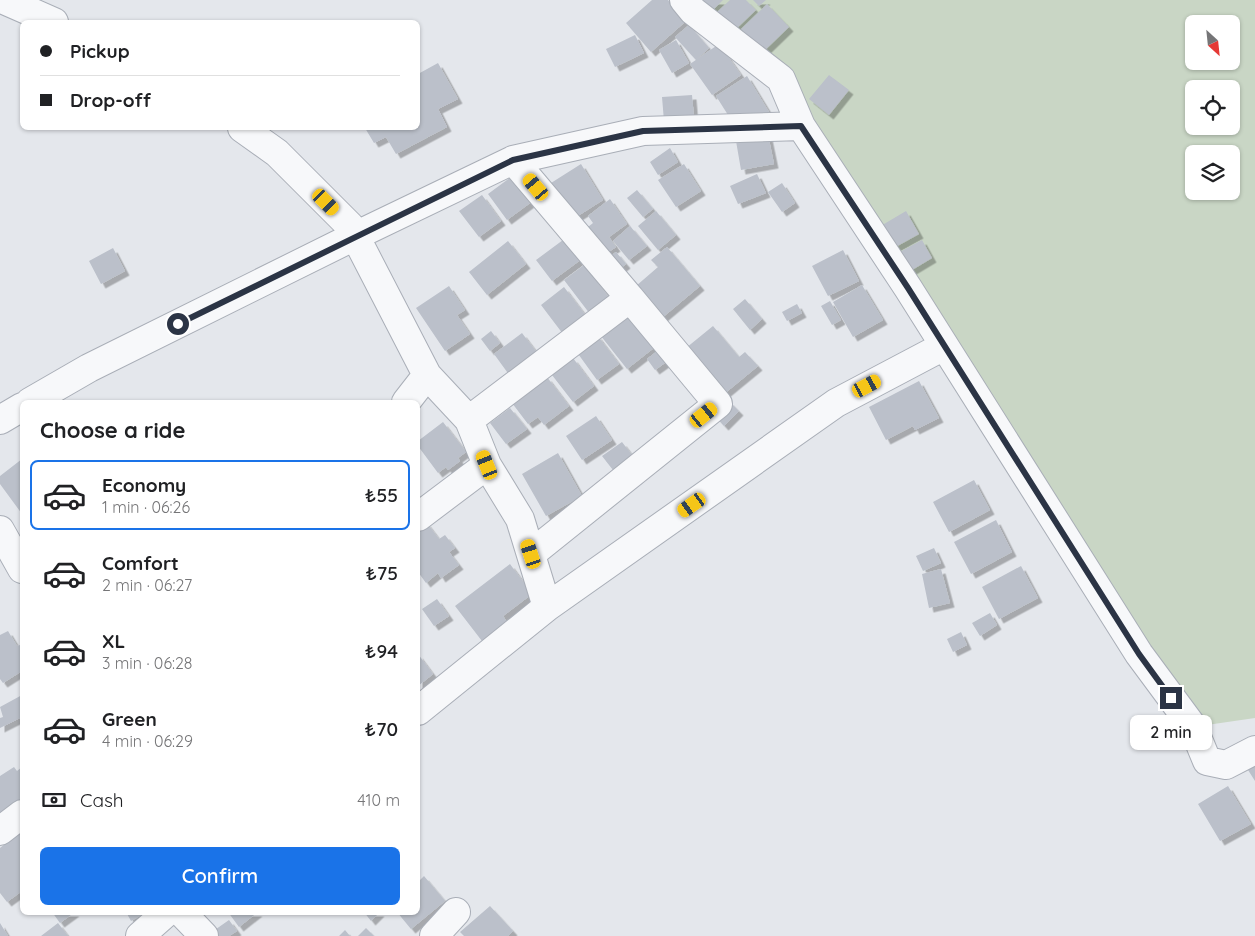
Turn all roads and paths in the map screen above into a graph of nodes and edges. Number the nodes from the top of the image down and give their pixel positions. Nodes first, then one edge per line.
1 (4, 0) edge
2 (684, 0) edge
3 (49, 20) edge
4 (801, 126) junction
5 (245, 130) edge
6 (513, 160) junction
7 (355, 236) junction
8 (630, 298) junction
9 (944, 346) junction
10 (427, 375) junction
11 (33, 400) edge
12 (408, 400) edge
13 (20, 408) edge
14 (0, 420) edge
15 (469, 420) junction
16 (487, 465) junction
17 (420, 515) edge
18 (0, 530) edge
19 (531, 554) junction
20 (20, 565) edge
21 (547, 607) junction
22 (420, 709) edge
23 (1255, 750) edge
24 (20, 816) edge
25 (0, 831) edge
26 (456, 912) dead end
27 (164, 915) edge
28 (184, 915) edge
29 (140, 936) edge
30 (204, 936) edge
31 (434, 936) edge

1 - 3 street
2 - 4 street
4 - 6 street
4 - 9 street
5 - 7 street
6 - 7 street
6 - 8 street
7 - 10 street
7 - 11 street
8 - 15 street
8 - 19 street
9 - 21 street
9 - 23 street
10 - 12 street
10 - 15 street
13 - 14 street
15 - 16 street
16 - 17 street
16 - 19 street
18 - 20 street
19 - 21 street
21 - 22 street
24 - 25 street
26 - 31 street
27 - 29 street
28 - 30 street

